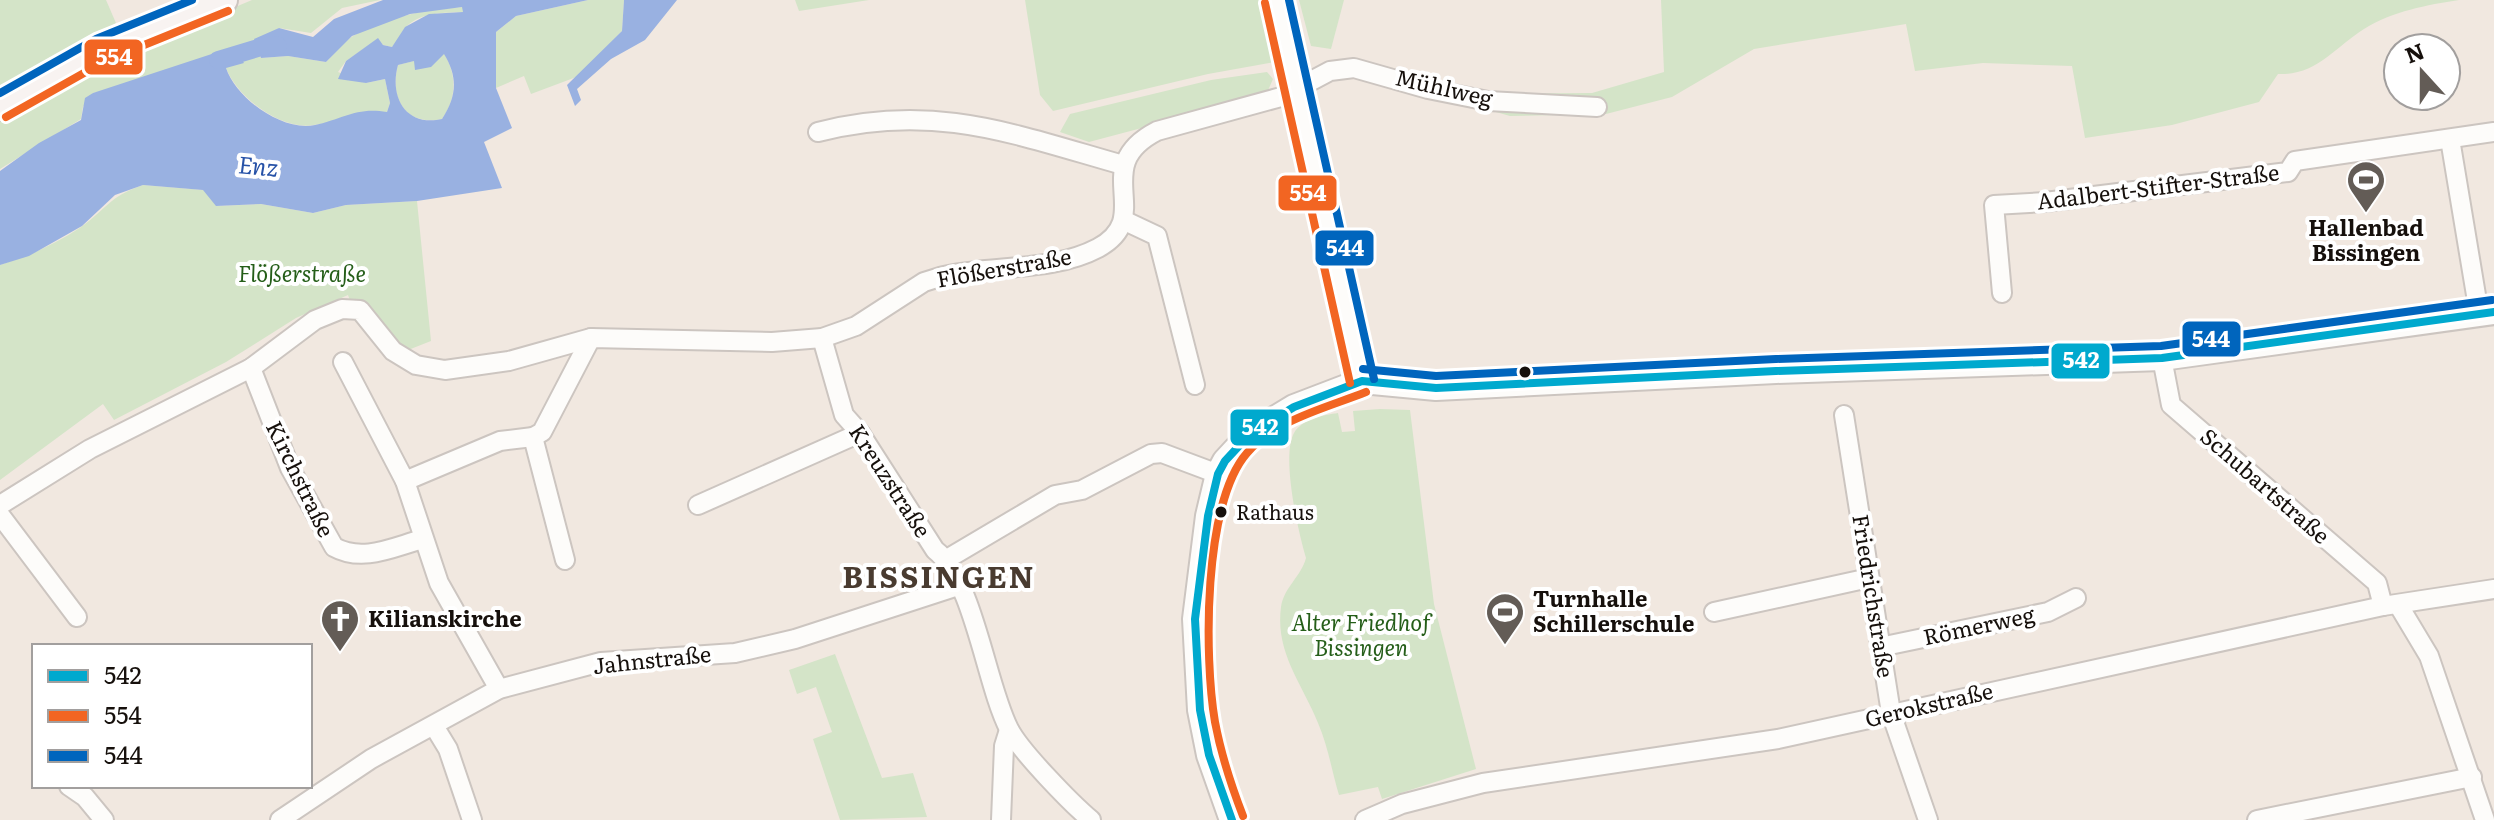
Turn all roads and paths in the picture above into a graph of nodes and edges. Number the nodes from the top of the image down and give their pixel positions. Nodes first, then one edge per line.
1 (224, 0) edge
2 (1277, 0) edge
3 (1299, 90) junction
4 (0, 107) edge
5 (1597, 107) dead end
6 (818, 132) dead end
7 (2494, 132) edge
8 (2450, 139) junction
9 (1123, 165) junction
10 (1123, 220) junction
11 (2002, 293) dead end
12 (2486, 312) edge
13 (591, 338) junction
14 (822, 338) junction
15 (2162, 358) junction
16 (343, 362) dead end
17 (251, 368) junction
18 (1362, 381) junction
19 (1195, 385) dead end
20 (1844, 415) dead end
21 (860, 433) junction
22 (533, 437) junction
23 (1218, 474) junction
24 (405, 481) junction
25 (0, 505) edge
26 (698, 505) dead end
27 (0, 515) edge
28 (423, 539) junction
29 (947, 559) junction
30 (565, 560) dead end
31 (1869, 578) junction
32 (958, 586) junction
33 (2494, 589) edge
34 (2076, 598) dead end
35 (2391, 606) junction
36 (1714, 612) dead end
37 (77, 617) dead end
38 (1880, 647) junction
39 (499, 689) junction
40 (1891, 713) junction
41 (434, 726) junction
42 (1009, 730) junction
43 (2481, 787) edge
44 (72, 788) edge
45 (2301, 816) edge
46 (104, 820) edge
47 (280, 820) edge
48 (472, 820) edge
49 (1001, 820) edge
50 (1091, 820) edge
51 (1232, 820) edge
52 (1365, 820) edge
53 (1928, 820) edge
54 (2257, 820) edge
55 (2485, 820) edge

1 - 4 main road
2 - 3 street
3 - 5 street, Mühlweg
3 - 9 street
3 - 18 street
6 - 9 street
7 - 8 street, Adalbert-Stifter-Straße
8 - 11 street, Adalbert-Stifter-Straße
8 - 12 street
9 - 10 street
10 - 14 street, Flößerstraße
10 - 19 street
12 - 15 street
13 - 14 street, Flößerstraße
13 - 17 street, Flößerstraße
13 - 22 street
14 - 21 street, Kreuzstraße
15 - 18 street
15 - 35 street, Schubartstraße
16 - 24 street
17 - 25 street, Flößerstraße
17 - 28 street, Kirchstraße
18 - 23 street
20 - 31 street, Friedrichstraße
21 - 26 street
21 - 29 street, Kreuzstraße
22 - 24 street
22 - 30 street
23 - 29 street
23 - 51 street
24 - 28 street
27 - 37 street
28 - 39 street
29 - 32 street, Kreuzstraße
31 - 36 street
31 - 38 street, Friedrichstraße
32 - 39 street, Jahnstraße
32 - 42 street, Kreuzstraße
33 - 35 street, Gerokstraße
34 - 38 street, Römerweg
35 - 40 street, Gerokstraße
35 - 43 street, Schubartstraße
38 - 40 street, Friedrichstraße
39 - 41 street, Jahnstraße
40 - 52 street, Gerokstraße
40 - 53 street, Friedrichstraße
41 - 47 street, Jahnstraße
41 - 48 street
42 - 49 street
42 - 50 street, Kreuzstraße
43 - 45 street
43 - 55 street, Schubartstraße
44 - 46 street
45 - 54 street

